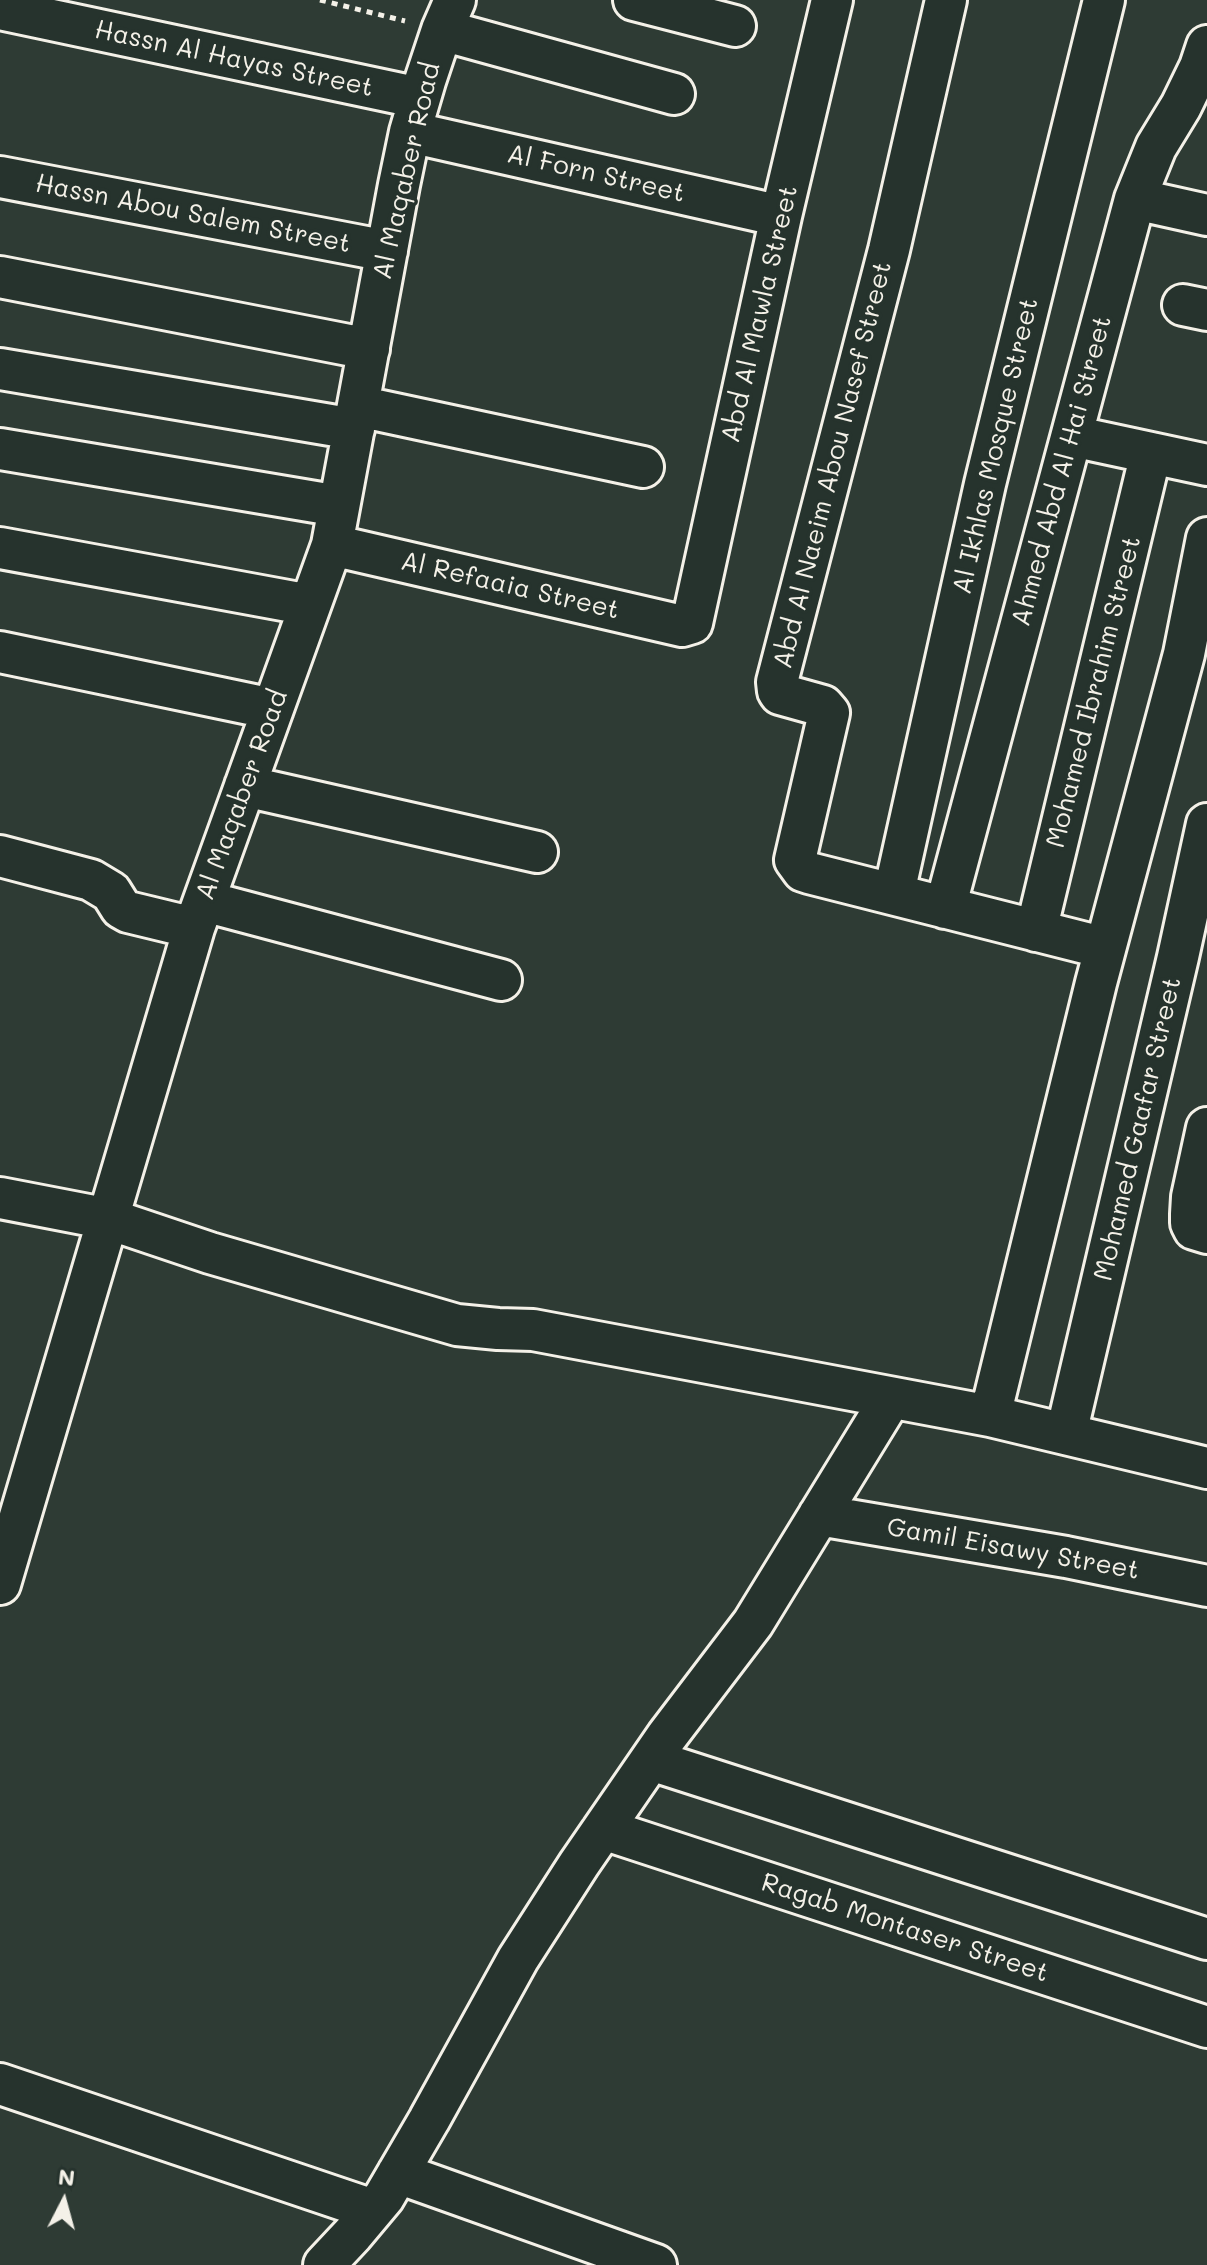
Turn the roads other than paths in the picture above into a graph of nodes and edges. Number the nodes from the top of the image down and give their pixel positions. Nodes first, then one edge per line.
1 (634, 0) edge
2 (832, 0) edge
3 (946, 0) edge
4 (1104, 0) edge
5 (0, 9) edge
6 (448, 15) edge
7 (735, 26) dead end
8 (1207, 46) edge
9 (674, 94) dead end
10 (1194, 109) edge
11 (415, 115) junction
12 (0, 177) edge
13 (1135, 199) junction
14 (1207, 215) edge
15 (781, 216) junction
16 (387, 251) junction
17 (0, 277) edge
18 (369, 349) junction
19 (0, 369) edge
20 (356, 418) junction
21 (1072, 436) junction
22 (0, 449) edge
23 (1151, 453) junction
24 (1207, 465) edge
25 (643, 467) dead end
26 (339, 506) junction
27 (1207, 538) edge
28 (332, 545) junction
29 (0, 548) edge
30 (310, 605) junction
31 (687, 626) joint
32 (0, 652) edge
33 (273, 709) junction
34 (245, 786) junction
35 (1207, 824) edge
36 (537, 852) dead end
37 (0, 856) edge
38 (894, 893) junction
39 (945, 908) junction
40 (199, 915) junction
41 (1036, 931) junction
42 (1105, 948) junction
43 (501, 980) dead end
44 (1207, 1128) edge
45 (0, 1198) edge
46 (109, 1219) junction
47 (1207, 1233) edge
48 (891, 1398) junction
49 (990, 1416) junction
50 (1066, 1434) junction
51 (1207, 1468) edge
52 (819, 1515) junction
53 (0, 1584) edge
54 (1207, 1586) edge
55 (651, 1760) junction
56 (603, 1829) junction
57 (1207, 1939) edge
58 (1207, 2027) edge
59 (0, 2084) edge
60 (398, 2173) junction
61 (373, 2210) junction
62 (324, 2265) edge
63 (656, 2265) edge

1 - 7 street
2 - 15 street, Abd Al Mawla Street
3 - 38 street, Abd Al Naeim Abou Nasef Street
4 - 38 street, Al Ikhlas Mosque Street
5 - 11 street, Hassn Al Hayas Street
6 - 9 street
6 - 11 street, Al Maqaber Road
8 - 10 street, Ahmed Abd Al Hai Street
10 - 13 street, Ahmed Abd Al Hai Street
11 - 15 street, Al Forn Street
11 - 16 street, Al Maqaber Road
12 - 16 street, Hassn Abou Salem Street
13 - 14 street
13 - 21 street, Ahmed Abd Al Hai Street
15 - 31 street, Abd Al Mawla Street
16 - 18 street, Al Maqaber Road
17 - 18 street
18 - 20 street, Al Maqaber Road
19 - 20 street
20 - 25 street
20 - 26 street, Al Maqaber Road
21 - 23 street
21 - 39 street, Ahmed Abd Al Hai Street
22 - 26 street
23 - 24 street
23 - 41 street, Mohamed Ibrahim Street
26 - 28 street, Al Maqaber Road
27 - 42 street
28 - 30 street, Al Maqaber Road
28 - 31 street, Al Refaaia Street
29 - 30 street
30 - 33 street, Al Maqaber Road
32 - 33 street
33 - 34 street, Al Maqaber Road
34 - 36 street
34 - 40 street, Al Maqaber Road
35 - 50 street, Mohamed Gaafar Street
37 - 40 street
38 - 39 street, Abd Al Naeim Abou Nasef Street
39 - 41 street, Abd Al Naeim Abou Nasef Street
40 - 43 street
40 - 46 street, Al Maqaber Road
41 - 42 street, Abd Al Naeim Abou Nasef Street
42 - 49 street
44 - 47 street
45 - 46 street
46 - 48 street
46 - 53 street, Al Maqaber Road
48 - 49 street
48 - 52 street
49 - 50 street
50 - 51 street
52 - 54 street, Gamil Eisawy Street
52 - 55 street
55 - 56 street
55 - 57 street
56 - 58 street, Ragab Montaser Street
56 - 60 street
59 - 61 street
60 - 61 street
60 - 63 street
61 - 62 street

